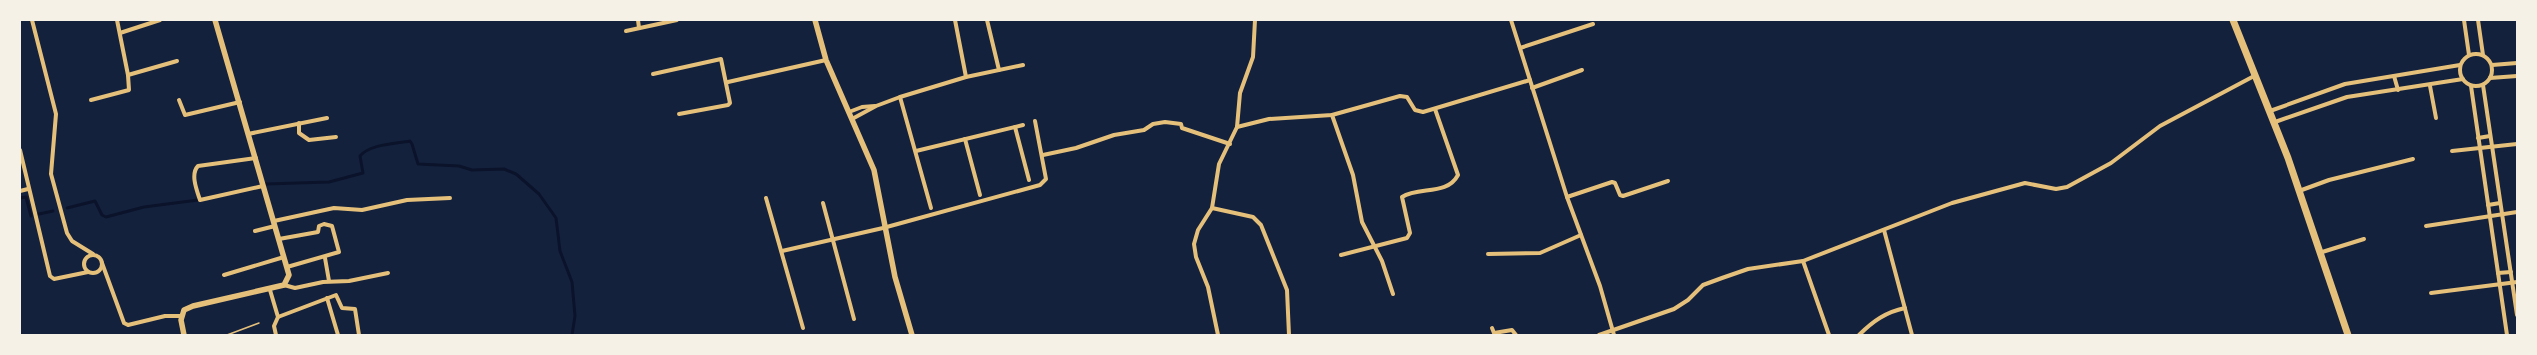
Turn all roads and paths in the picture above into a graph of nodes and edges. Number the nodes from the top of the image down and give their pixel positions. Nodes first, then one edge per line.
1 (32, 20) edge
2 (117, 20) edge
3 (160, 20) edge
4 (215, 20) edge
5 (638, 20) edge
6 (677, 20) edge
7 (814, 20) edge
8 (955, 20) edge
9 (987, 20) edge
10 (1255, 20) edge
11 (1511, 20) edge
12 (2233, 20) edge
13 (2464, 20) edge
14 (2478, 20) edge
15 (1593, 24) dead end
16 (639, 28) junction
17 (626, 31) dead end
18 (120, 33) junction
19 (1520, 48) junction
20 (2469, 55) junction
21 (2484, 55) junction
22 (826, 60) junction
23 (177, 61) dead end
24 (2517, 63) edge
25 (1023, 65) dead end
26 (2460, 65) junction
27 (2492, 65) junction
28 (999, 70) junction
29 (1582, 70) dead end
30 (653, 74) dead end
31 (128, 75) junction
32 (2256, 75) junction
33 (2394, 76) junction
34 (2517, 76) edge
35 (966, 77) junction
36 (2490, 78) junction
37 (2463, 79) junction
38 (1530, 80) junction
39 (728, 82) junction
40 (2483, 85) junction
41 (2430, 86) junction
42 (2471, 86) junction
43 (1532, 88) junction
44 (2398, 90) junction
45 (900, 97) junction
46 (91, 100) dead end
47 (179, 100) dead end
48 (240, 102) junction
49 (876, 106) junction
50 (1435, 109) junction
51 (2270, 111) junction
52 (849, 112) junction
53 (679, 114) dead end
54 (1332, 115) junction
55 (327, 118) dead end
56 (2436, 118) dead end
57 (852, 119) junction
58 (1035, 121) dead end
59 (2275, 122) junction
60 (299, 123) junction
61 (1023, 125) dead end
62 (1015, 126) junction
63 (1237, 127) junction
64 (248, 134) junction
65 (2490, 136) junction
66 (336, 137) dead end
67 (965, 138) junction
68 (2478, 138) junction
69 (1230, 144) junction
70 (2517, 144) edge
71 (2492, 147) junction
72 (2480, 148) junction
73 (20, 150) edge
74 (916, 151) junction
75 (2452, 151) dead end
76 (1043, 155) junction
77 (256, 158) junction
78 (2413, 159) dead end
79 (26, 180) junction
80 (1029, 180) dead end
81 (20, 181) edge
82 (1668, 181) dead end
83 (263, 186) junction
84 (28, 189) junction
85 (20, 191) edge
86 (2299, 191) junction
87 (980, 195) dead end
88 (1567, 196) junction
89 (450, 198) dead end
90 (766, 198) dead end
91 (823, 203) dead end
92 (2500, 203) junction
93 (2488, 205) junction
94 (931, 208) dead end
95 (1212, 208) junction
96 (2517, 212) edge
97 (2502, 214) junction
98 (2490, 216) junction
99 (274, 224) junction
100 (2426, 226) dead end
101 (884, 228) junction
102 (1884, 230) junction
103 (255, 231) dead end
104 (1581, 235) junction
105 (279, 239) junction
106 (834, 239) junction
107 (2364, 239) dead end
108 (1376, 247) junction
109 (782, 251) junction
110 (2318, 253) junction
111 (93, 254) junction
112 (1488, 254) dead end
113 (1341, 255) dead end
114 (284, 257) junction
115 (325, 258) junction
116 (1803, 261) junction
117 (102, 263) junction
118 (287, 267) junction
119 (88, 272) junction
120 (2510, 272) junction
121 (388, 273) dead end
122 (2498, 273) junction
123 (224, 275) dead end
124 (330, 281) junction
125 (2515, 282) edge
126 (2499, 284) junction
127 (284, 285) junction
128 (270, 290) junction
129 (2431, 293) dead end
130 (1393, 294) dead end
131 (327, 298) junction
132 (1905, 308) junction
133 (2517, 315) edge
134 (182, 316) junction
135 (278, 317) junction
136 (854, 319) dead end
137 (259, 323) dead end
138 (803, 328) dead end
139 (1492, 328) dead end
140 (1613, 333) edge
141 (184, 335) edge
142 (227, 335) edge
143 (276, 335) edge
144 (338, 335) edge
145 (359, 335) edge
146 (912, 335) edge
147 (1218, 335) edge
148 (1290, 335) edge
149 (1516, 335) edge
150 (1599, 335) edge
151 (1828, 335) edge
152 (1859, 335) edge
153 (1912, 335) edge
154 (2348, 335) edge
155 (2507, 335) edge

1 - 111 street
2 - 18 street
3 - 18 street
4 - 48 street
5 - 16 street
6 - 16 street
7 - 22 street
8 - 35 street
9 - 28 street
10 - 63 street
11 - 19 street
12 - 32 main road
13 - 20 street
14 - 21 street
15 - 19 street
16 - 17 street
18 - 31 street
19 - 38 street
20 - 21 street
20 - 26 street
21 - 27 street
22 - 39 street
22 - 52 street
23 - 31 street
24 - 27 street
25 - 28 street
26 - 33 street
26 - 37 street
27 - 36 street
28 - 35 street
29 - 43 street
30 - 39 street
31 - 46 street
32 - 51 main road
32 - 102 street
33 - 44 street
33 - 51 street
34 - 36 street
35 - 45 street
36 - 40 street
37 - 41 street
37 - 42 street
38 - 43 street
38 - 50 street
39 - 53 street
40 - 42 street
40 - 65 street
41 - 44 street
41 - 56 street
42 - 68 street
43 - 88 street
44 - 59 street
45 - 49 street
45 - 74 street
47 - 48 street
48 - 64 street
49 - 52 street
49 - 57 street
50 - 54 street
50 - 108 street
51 - 59 main road
52 - 57 street
54 - 63 street
54 - 108 street
55 - 60 street
57 - 101 street
58 - 76 street
59 - 86 main road
60 - 64 street
60 - 66 street
61 - 62 street
62 - 67 street
62 - 80 street
63 - 69 street
64 - 77 street
65 - 68 street
65 - 71 street
67 - 74 street
67 - 87 street
68 - 72 street
69 - 76 street
69 - 95 street
70 - 71 street
71 - 72 street
71 - 92 street
72 - 75 street
72 - 93 street
73 - 79 street
74 - 94 street
76 - 101 street
77 - 83 street
77 - 83 street
78 - 86 street
79 - 81 street
79 - 84 street
82 - 88 street
83 - 99 street
84 - 85 street
84 - 119 street
86 - 110 main road
88 - 104 street
89 - 99 street
90 - 109 street
91 - 106 street
92 - 93 street
92 - 97 street
93 - 98 street
95 - 147 street
95 - 148 street
96 - 97 street
97 - 98 street
97 - 120 street
98 - 100 street
98 - 122 street
99 - 103 street
99 - 105 street
101 - 106 street
101 - 146 street
102 - 116 street
102 - 132 street
104 - 112 street
104 - 140 street
105 - 114 street
105 - 115 street
106 - 109 street
106 - 136 street
107 - 110 street
108 - 113 street
108 - 130 street
109 - 138 street
110 - 154 main road
111 - 117 street
111 - 119 street
114 - 118 street
114 - 123 street
115 - 118 street
115 - 124 street
116 - 140 street
116 - 151 street
117 - 119 street
117 - 134 street
118 - 127 street
120 - 122 street
120 - 125 street
121 - 124 street
122 - 126 street
124 - 127 street
125 - 126 street
125 - 133 street
126 - 129 street
126 - 155 street
127 - 128 street
128 - 134 street
128 - 135 street
131 - 135 street
131 - 144 street
131 - 145 street
132 - 152 street
132 - 153 street
134 - 141 street
135 - 143 street
137 - 142 path
139 - 149 street
140 - 150 street

